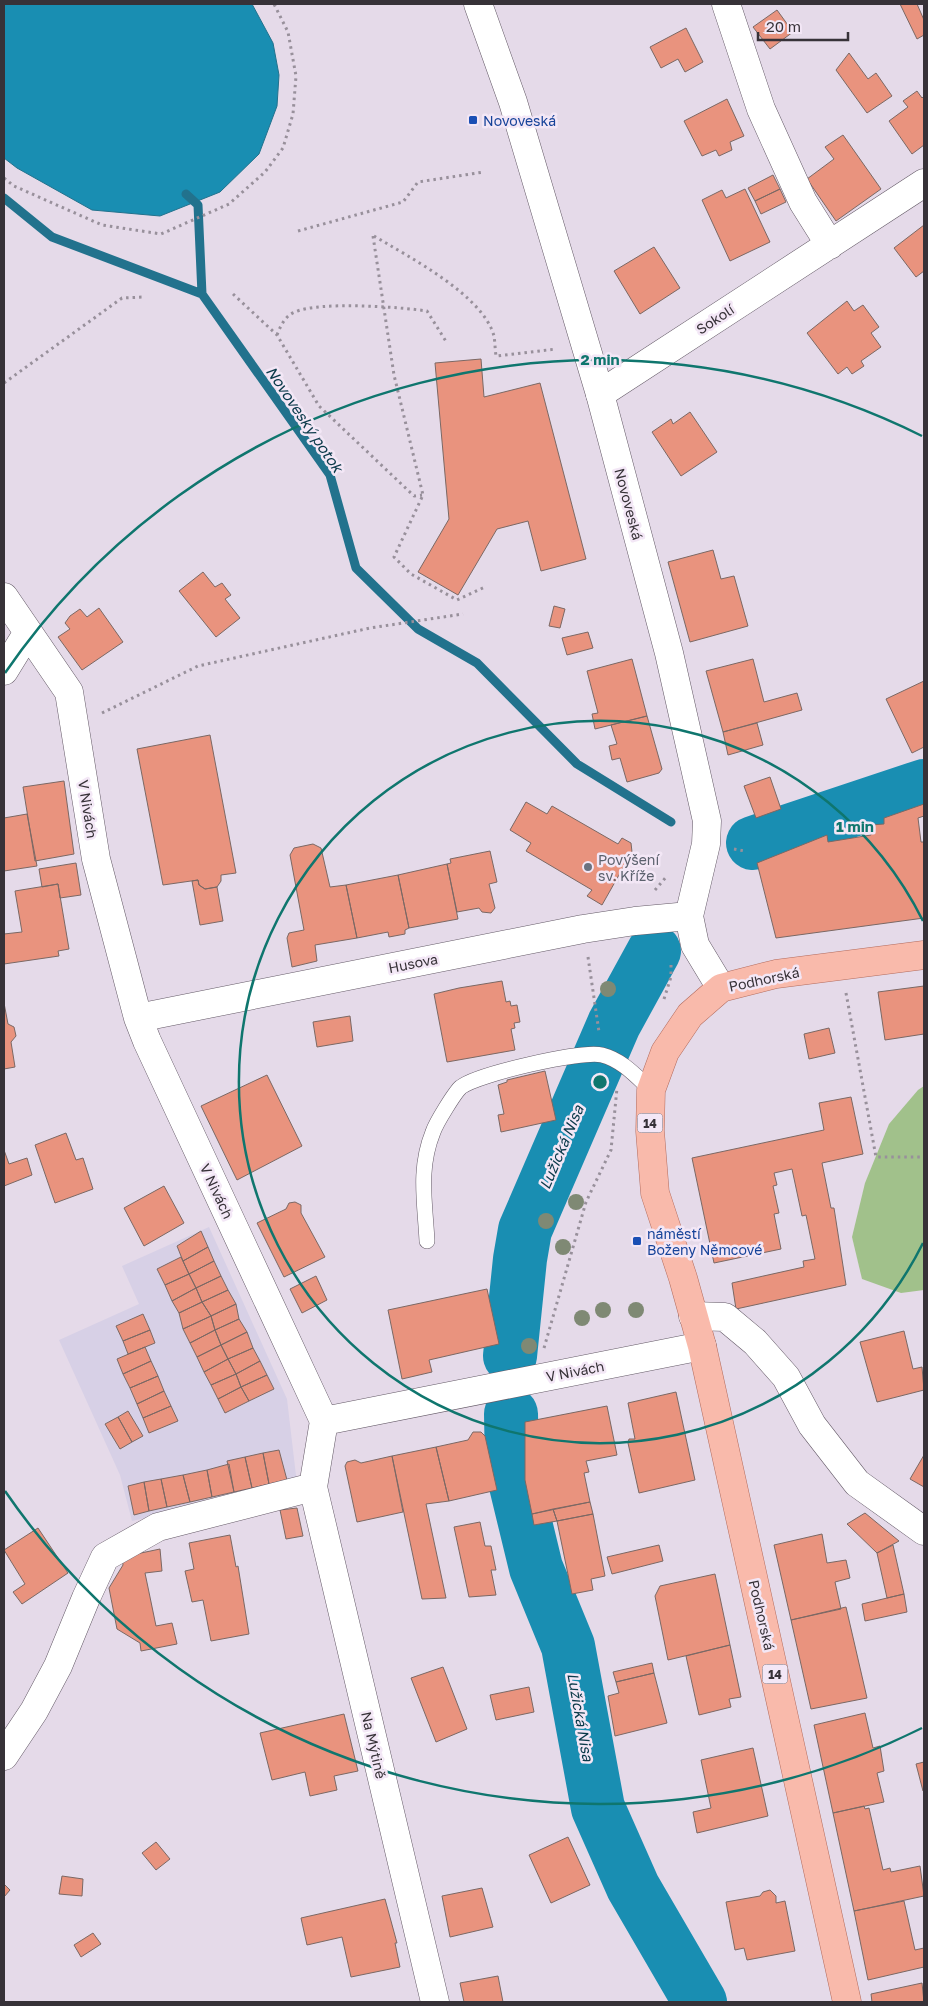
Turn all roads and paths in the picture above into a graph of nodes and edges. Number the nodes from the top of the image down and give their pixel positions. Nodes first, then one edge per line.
1 (274, 4) edge
2 (478, 4) edge
3 (726, 4) edge
4 (484, 172) dead end
5 (4, 178) edge
6 (924, 183) edge
7 (298, 231) dead end
8 (830, 244) junction
9 (233, 294) dead end
10 (144, 297) dead end
11 (384, 308) junction
12 (277, 335) junction
13 (447, 344) dead end
14 (562, 348) dead end
15 (4, 383) edge
16 (600, 394) junction
17 (423, 495) junction
18 (485, 587) dead end
19 (4, 597) edge
20 (463, 614) dead end
21 (28, 632) junction
22 (4, 671) edge
23 (74, 726) junction
24 (671, 869) dead end
25 (689, 916) junction
26 (635, 921) junction
27 (583, 929) junction
28 (924, 955) edge
29 (670, 958) dead end
30 (721, 988) junction
31 (845, 990) dead end
32 (663, 1002) dead end
33 (138, 1018) junction
34 (600, 1038) dead end
35 (624, 1065) junction
36 (651, 1090) junction
37 (924, 1157) edge
38 (427, 1241) dead end
39 (694, 1316) junction
40 (702, 1346) junction
41 (539, 1378) junction
42 (324, 1421) junction
43 (313, 1487) junction
44 (924, 1531) edge
45 (4, 1756) edge
46 (435, 2002) edge
47 (847, 2002) edge

1 - 5 path
2 - 16 street, Novoveská
3 - 8 street
4 - 7 path
6 - 8 street, Sokolí
8 - 16 street, Sokolí
9 - 12 path
10 - 15 path
11 - 12 path
11 - 13 path
11 - 14 path
11 - 17 path
12 - 17 path
16 - 25 street, Novoveská
17 - 18 path
19 - 21 street, V Nivách
20 - 23 path
21 - 22 street
21 - 23 street, V Nivách
23 - 33 street, V Nivách
24 - 26 path
25 - 26 street, Husova
25 - 30 street
26 - 27 street, Husova
27 - 33 street, Husova
27 - 34 path
28 - 30 main road, Podhorská / 14
29 - 32 path
30 - 36 main road, Podhorská / 14
31 - 37 path
33 - 42 street, V Nivách
35 - 36 lane
35 - 38 lane
35 - 41 path
36 - 39 main road, Podhorská / 14
39 - 40 main road, Podhorská / 14
39 - 44 street
40 - 41 street, V Nivách
40 - 47 main road, Podhorská / 14
41 - 42 street, V Nivách
42 - 43 street, Na Mýtině
43 - 45 street
43 - 46 street, Na Mýtině

